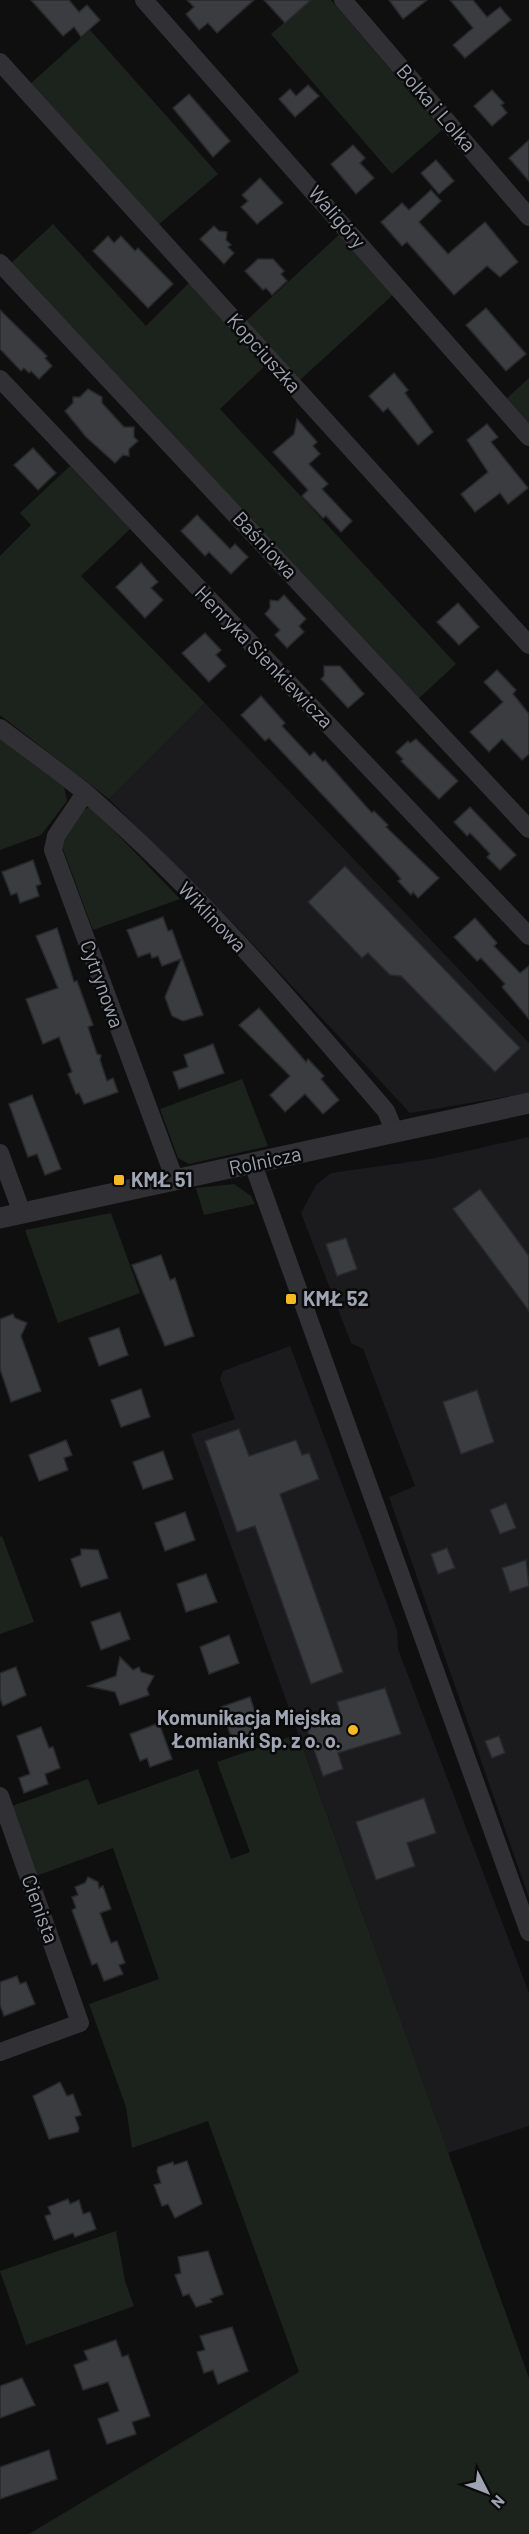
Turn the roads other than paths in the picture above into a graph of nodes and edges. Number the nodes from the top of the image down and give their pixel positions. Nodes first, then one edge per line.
1 (144, 0) edge
2 (343, 0) edge
3 (0, 62) edge
4 (529, 217) edge
5 (0, 263) edge
6 (0, 379) edge
7 (529, 437) edge
8 (529, 645) edge
9 (0, 728) edge
10 (85, 793) junction
11 (529, 829) edge
12 (529, 936) edge
13 (529, 1102) edge
14 (391, 1134) junction
15 (0, 1153) edge
16 (253, 1164) junction
17 (175, 1180) junction
18 (22, 1213) junction
19 (0, 1218) edge
20 (0, 1796) edge
21 (529, 1932) edge
22 (0, 2052) edge

1 - 7 street, Waligóry
2 - 4 street, Bolka i Lolka
3 - 8 street, Kopciuszka
5 - 11 street, Baśniowa
6 - 12 street, Henryka Sienkiewicza
9 - 10 street, Wiklinowa
10 - 14 street, Wiklinowa
10 - 17 street, Cytrynowa
13 - 14 street, Rolnicza
14 - 16 street, Rolnicza
15 - 18 street
16 - 17 street, Rolnicza
16 - 21 street
17 - 18 street, Rolnicza
18 - 19 street, Rolnicza
20 - 22 street, Cienista

